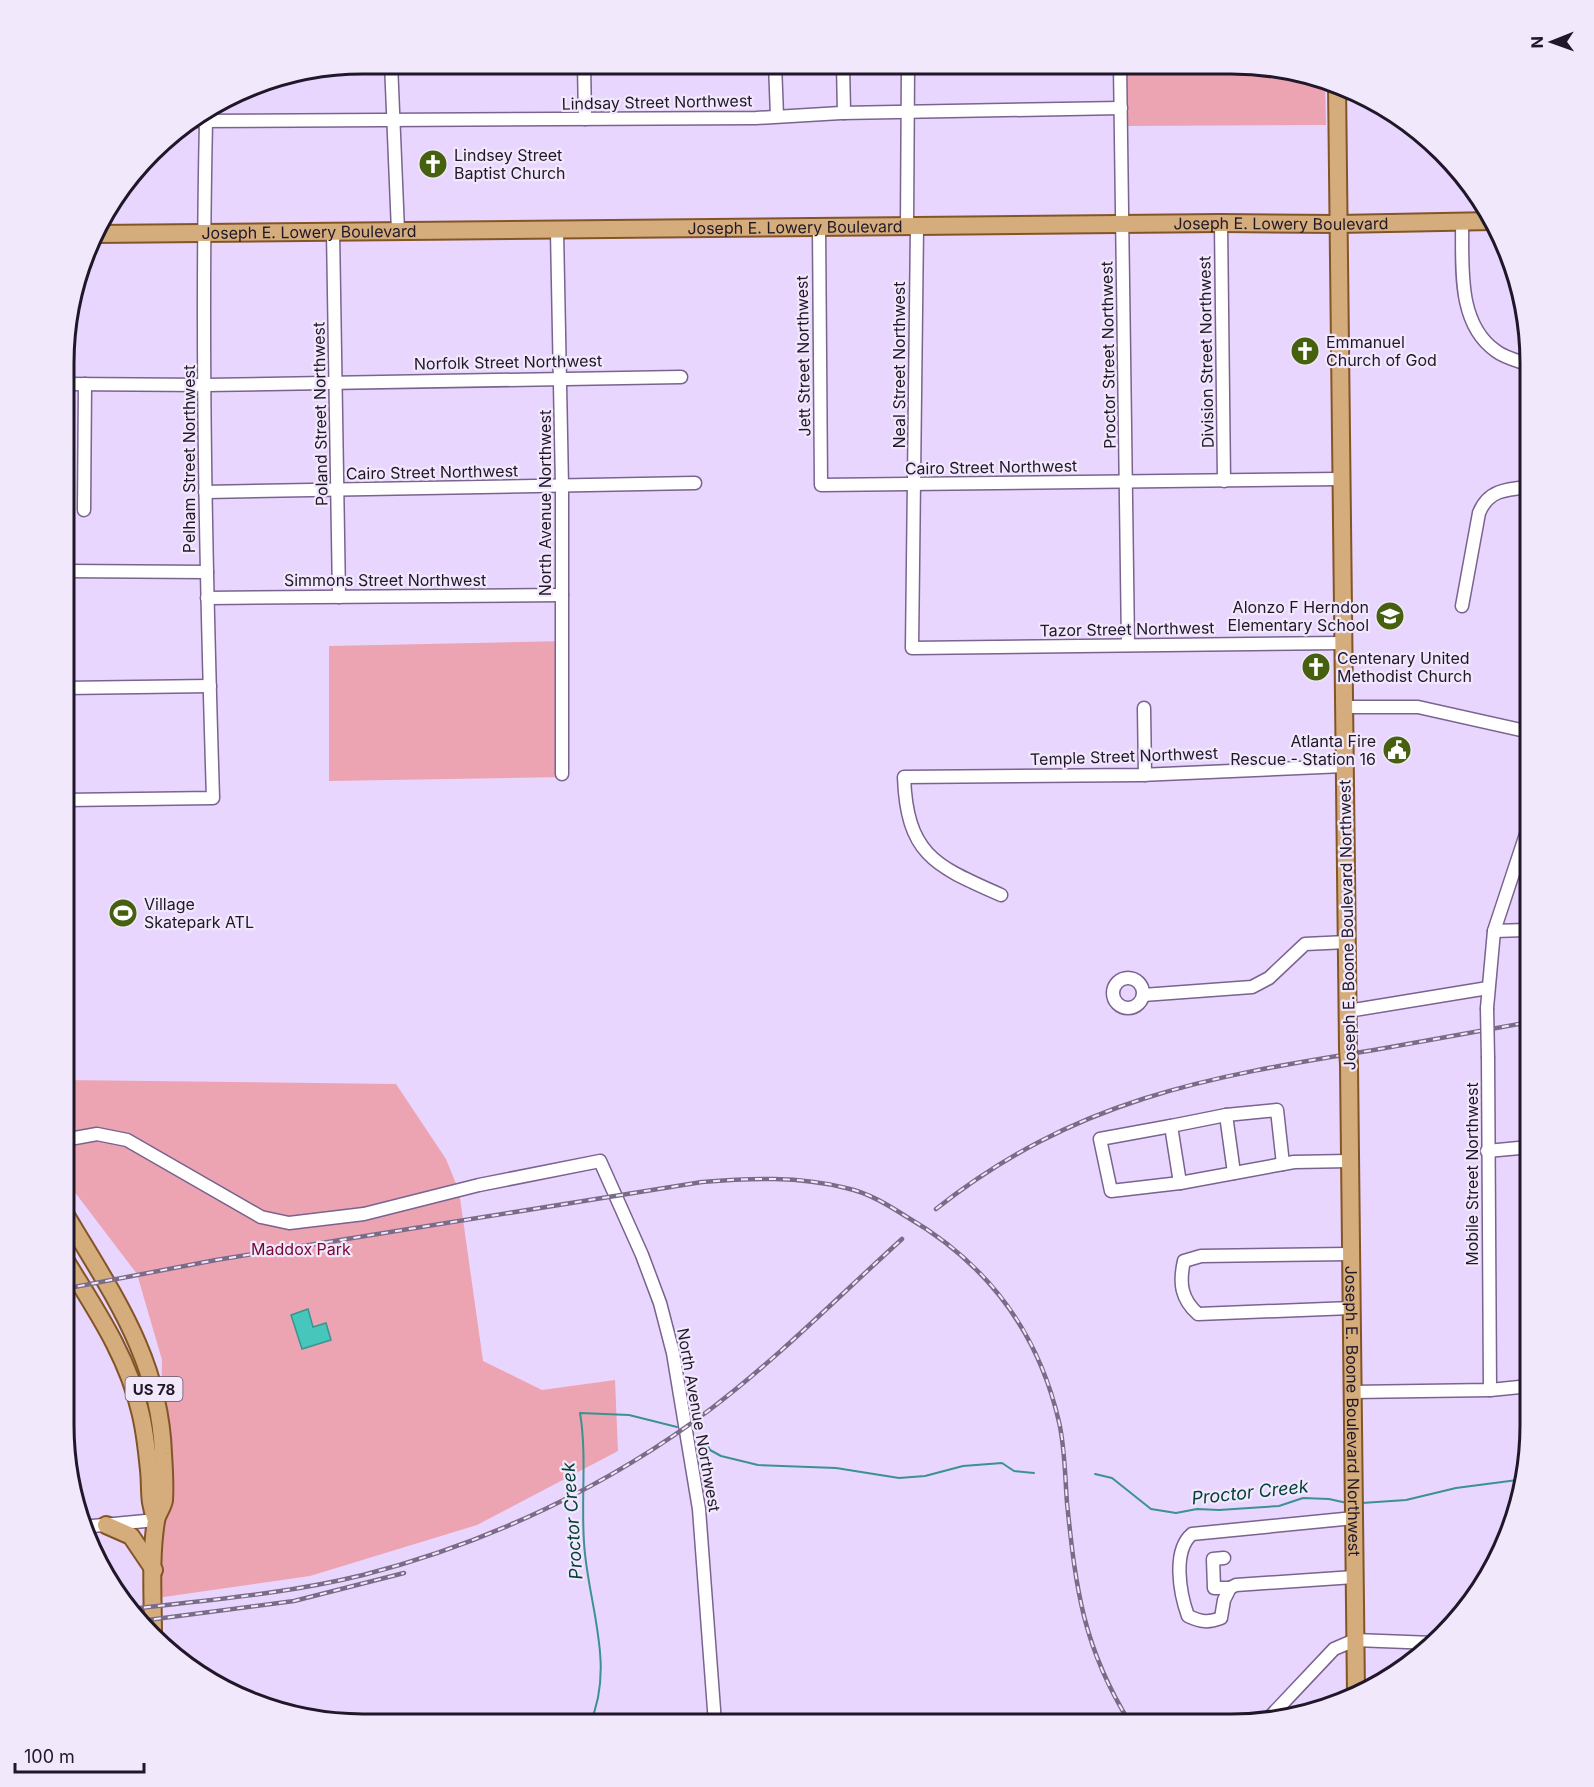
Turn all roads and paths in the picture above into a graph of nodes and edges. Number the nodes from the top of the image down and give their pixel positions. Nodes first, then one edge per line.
1 (391, 74) edge
2 (584, 74) edge
3 (776, 74) edge
4 (843, 74) edge
5 (908, 74) edge
6 (1120, 74) edge
7 (1337, 94) edge
8 (1121, 108) junction
9 (908, 112) junction
10 (844, 113) junction
11 (777, 116) junction
12 (585, 120) junction
13 (204, 121) edge
14 (393, 121) junction
15 (200, 123) edge
16 (1462, 221) junction
17 (1484, 221) edge
18 (1221, 223) junction
19 (1123, 224) junction
20 (1338, 224) junction
21 (819, 226) junction
22 (912, 226) junction
23 (333, 231) junction
24 (398, 231) junction
25 (557, 231) junction
26 (203, 233) junction
27 (104, 234) edge
28 (1520, 361) edge
29 (681, 377) dead end
30 (560, 378) junction
31 (336, 382) junction
32 (74, 384) edge
33 (85, 384) junction
34 (205, 385) junction
35 (1341, 479) junction
36 (1224, 481) junction
37 (1126, 482) junction
38 (695, 483) dead end
39 (915, 484) junction
40 (821, 485) joint
41 (562, 486) junction
42 (1520, 488) edge
43 (337, 490) junction
44 (205, 492) junction
45 (84, 510) dead end
46 (74, 571) edge
47 (207, 572) junction
48 (562, 595) junction
49 (339, 597) junction
50 (207, 598) junction
51 (1462, 606) dead end
52 (1343, 643) junction
53 (1128, 645) junction
54 (912, 648) joint
55 (210, 686) junction
56 (74, 688) edge
57 (1344, 707) junction
58 (1144, 708) dead end
59 (1520, 730) edge
60 (1344, 766) junction
61 (562, 774) dead end
62 (1145, 775) junction
63 (74, 800) edge
64 (1520, 852) edge
65 (1002, 895) dead end
66 (1520, 930) edge
67 (1494, 931) junction
68 (1347, 942) junction
69 (1488, 988) junction
70 (1143, 995) dead end
71 (1348, 1011) junction
72 (1226, 1115) junction
73 (1171, 1126) junction
74 (74, 1138) edge
75 (1520, 1148) edge
76 (1487, 1150) junction
77 (1349, 1161) junction
78 (1283, 1164) junction
79 (1234, 1173) junction
80 (1180, 1184) junction
81 (74, 1229) edge
82 (1350, 1254) junction
83 (74, 1275) edge
84 (1351, 1308) junction
85 (1520, 1387) edge
86 (1490, 1390) junction
87 (1352, 1392) junction
88 (1354, 1507) junction
89 (156, 1520) junction
90 (106, 1525) junction
91 (93, 1526) edge
92 (1224, 1558) dead end
93 (154, 1570) junction
94 (1354, 1577) junction
95 (1230, 1588) junction
96 (153, 1624) edge
97 (1355, 1640) junction
98 (1421, 1643) edge
99 (1356, 1685) edge
100 (1277, 1710) edge
101 (714, 1714) edge

1 - 14 street
2 - 12 street
3 - 11 street
4 - 10 street
5 - 9 street, Neal Street Northwest
6 - 8 street, Proctor Street Northwest
7 - 20 main road, Joseph E. Boone Boulevard Northwest
8 - 9 street, Lindsay Street Northwest
8 - 19 street, Proctor Street Northwest
9 - 10 street, Lindsay Street Northwest
9 - 22 street, Neal Street Northwest
10 - 11 street, Lindsay Street Northwest
11 - 12 street, Lindsay Street Northwest
12 - 14 street, Lindsay Street Northwest
13 - 14 street, Lindsay Street Northwest
14 - 24 street
15 - 26 street, Pelham Street Northwest
16 - 17 main road, Joseph E. Lowery Boulevard
16 - 20 main road, Joseph E. Lowery Boulevard
16 - 28 street
18 - 19 main road, Joseph E. Lowery Boulevard
18 - 20 main road, Joseph E. Lowery Boulevard
18 - 36 street, Division Street Northwest
19 - 22 main road, Joseph E. Lowery Boulevard
19 - 37 street, Proctor Street Northwest
20 - 35 main road, Joseph E. Boone Boulevard Northwest
21 - 22 main road, Joseph E. Lowery Boulevard
21 - 25 main road, Joseph E. Lowery Boulevard
21 - 40 street, Jett Street Northwest
22 - 39 street, Neal Street Northwest
23 - 24 main road, Joseph E. Lowery Boulevard
23 - 26 main road, Joseph E. Lowery Boulevard
23 - 31 street, Poland Street Northwest
24 - 25 main road, Joseph E. Lowery Boulevard
25 - 30 street, North Avenue Northwest
26 - 27 main road, Joseph E. Lowery Boulevard
26 - 34 street, Pelham Street Northwest
29 - 30 street, Norfolk Street Northwest
30 - 31 street, Norfolk Street Northwest
30 - 41 street, North Avenue Northwest
31 - 34 street, Norfolk Street Northwest
31 - 43 street, Poland Street Northwest
32 - 33 street, Norfolk Street Northwest
33 - 34 street, Norfolk Street Northwest
33 - 45 street
34 - 44 street, Pelham Street Northwest
35 - 36 street, Cairo Street Northwest
35 - 52 main road, Joseph E. Boone Boulevard Northwest
36 - 37 street, Cairo Street Northwest
37 - 39 street, Cairo Street Northwest
37 - 53 street, Proctor Street Northwest
38 - 41 street, Cairo Street Northwest
39 - 40 street, Cairo Street Northwest
39 - 54 street, Neal Street Northwest
41 - 43 street, Cairo Street Northwest
41 - 48 street, North Avenue Northwest
42 - 51 street
43 - 44 street, Cairo Street Northwest
43 - 49 street, Poland Street Northwest
44 - 47 street, Pelham Street Northwest
46 - 47 street
47 - 50 street, Pelham Street Northwest
48 - 49 street, Simmons Street Northwest
48 - 61 street, North Avenue Northwest
49 - 50 street, Simmons Street Northwest
50 - 55 street, Pelham Street Northwest
52 - 53 street, Tazor Street Northwest
52 - 57 main road, Joseph E. Boone Boulevard Northwest
53 - 54 street, Tazor Street Northwest
55 - 56 street
55 - 63 street, Pelham Street Northwest
57 - 59 street
57 - 60 main road, Joseph E. Boone Boulevard Northwest
58 - 62 street
60 - 62 street, Temple Street Northwest
60 - 68 main road, Joseph E. Boone Boulevard Northwest
62 - 65 street, Temple Street Northwest
64 - 67 street, Mobile Street Northwest
66 - 67 street
67 - 69 street, Mobile Street Northwest
68 - 70 street
68 - 71 main road, Joseph E. Boone Boulevard Northwest
69 - 71 street
69 - 76 street, Mobile Street Northwest, bridge
71 - 77 main road, Joseph E. Boone Boulevard Northwest
72 - 73 street
72 - 78 street
72 - 79 street
73 - 80 street
73 - 80 street
74 - 101 street, North Avenue Northwest
75 - 76 street
76 - 86 street, Mobile Street Northwest
77 - 78 street
77 - 82 main road, Joseph E. Boone Boulevard Northwest
78 - 79 street
79 - 80 street
81 - 89 main road, US 78
82 - 84 main road, Joseph E. Boone Boulevard Northwest
82 - 84 street
83 - 89 main road, US 78
84 - 87 main road, Joseph E. Boone Boulevard Northwest
85 - 86 street
86 - 87 street
87 - 88 main road, Joseph E. Boone Boulevard Northwest
88 - 94 main road, Joseph E. Boone Boulevard Northwest
88 - 95 street
89 - 90 street
89 - 93 main road, US 78
90 - 91 street
90 - 93 main road
92 - 95 street
93 - 96 main road, US 78
94 - 95 street
94 - 97 main road, Joseph E. Boone Boulevard Northwest
97 - 98 street
97 - 99 main road, Joseph E. Boone Boulevard Northwest
97 - 100 street

